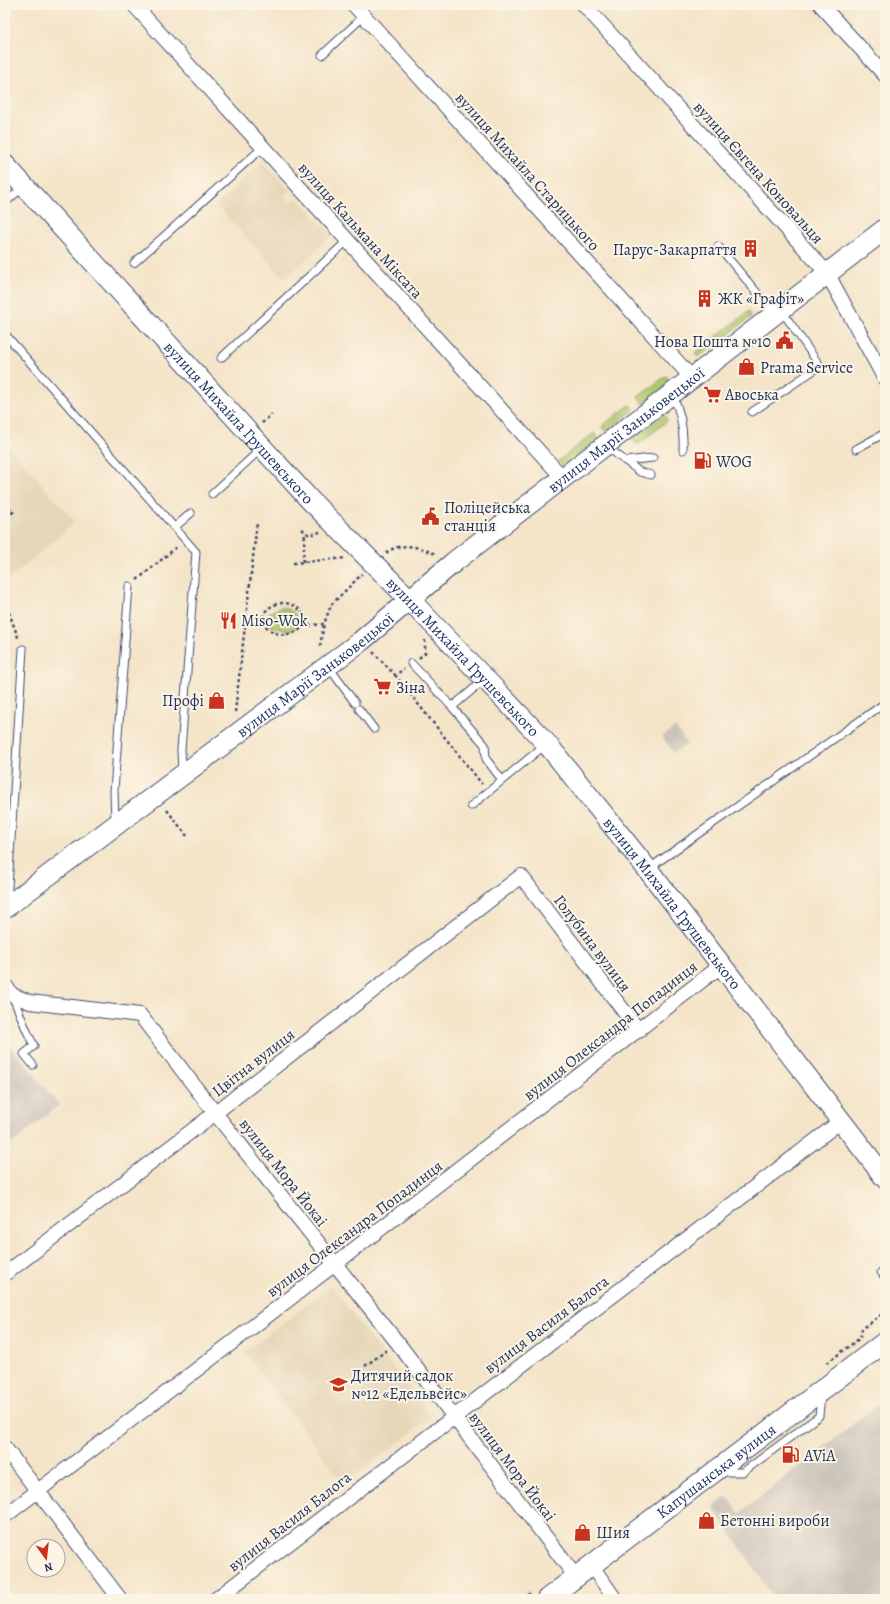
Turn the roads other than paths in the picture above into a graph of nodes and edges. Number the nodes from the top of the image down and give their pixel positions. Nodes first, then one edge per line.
1 (134, 5) edge
2 (354, 5) edge
3 (584, 5) edge
4 (821, 5) edge
5 (364, 16) junction
6 (322, 55) dead end
7 (885, 75) edge
8 (262, 148) junction
9 (5, 165) edge
10 (24, 186) junction
11 (5, 203) edge
12 (885, 229) edge
13 (347, 241) junction
14 (718, 246) dead end
15 (134, 263) dead end
16 (828, 273) junction
17 (778, 311) junction
18 (5, 334) edge
19 (221, 358) dead end
20 (692, 378) junction
21 (885, 379) edge
22 (672, 393) junction
23 (752, 412) dead end
24 (682, 426) junction
25 (885, 433) edge
26 (677, 443) dead end
27 (605, 445) junction
28 (262, 448) junction
29 (856, 449) dead end
30 (683, 450) dead end
31 (653, 458) dead end
32 (625, 461) junction
33 (651, 475) dead end
34 (563, 478) junction
35 (212, 494) dead end
36 (191, 513) dead end
37 (175, 527) junction
38 (129, 586) road end
39 (410, 600) junction
40 (23, 649) road end
41 (412, 663) dead end
42 (328, 666) junction
43 (486, 678) junction
44 (885, 703) edge
45 (452, 707) junction
46 (374, 729) dead end
47 (547, 744) junction
48 (182, 775) junction
49 (502, 780) junction
50 (471, 806) dead end
51 (115, 826) junction
52 (649, 871) junction
53 (521, 876) joint
54 (6, 908) edge
55 (722, 965) junction
56 (9, 990) edge
57 (639, 1030) junction
58 (33, 1065) dead end
59 (215, 1113) junction
60 (841, 1121) junction
61 (885, 1178) edge
62 (335, 1264) junction
63 (885, 1269) edge
64 (5, 1274) edge
65 (885, 1277) edge
66 (885, 1342) edge
67 (453, 1416) junction
68 (5, 1448) edge
69 (38, 1491) junction
70 (5, 1516) edge
71 (584, 1571) junction
72 (120, 1599) edge
73 (216, 1599) edge
74 (547, 1599) edge
75 (615, 1599) edge

1 - 8 street, вулиця Кальмана Міксата
2 - 5 street, вулиця Михайла Старицького
3 - 16 street, вулиця Євгена Коновальця
4 - 7 street
5 - 6 lane
5 - 20 street, вулиця Михайла Старицького
8 - 13 street, вулиця Кальмана Міксата
8 - 15 lane
9 - 10 street, вулиця Михайла Грушевського
10 - 11 lane
10 - 28 street, вулиця Михайла Грушевського
12 - 16 street, вулиця Марії Заньковецької
13 - 19 lane
13 - 34 street, вулиця Кальмана Міксата
14 - 17 lane
16 - 17 street, вулиця Марії Заньковецької
16 - 21 street, вулиця Євгена Коновальця
17 - 20 street, вулиця Марії Заньковецької
17 - 23 lane
18 - 37 lane
20 - 22 street, вулиця Марії Заньковецької
22 - 24 lane
22 - 27 street, вулиця Марії Заньковецької
24 - 26 lane
24 - 30 lane
25 - 29 lane
27 - 32 lane
27 - 34 street, вулиця Марії Заньковецької
28 - 35 lane
28 - 39 street, вулиця Михайла Грушевського
31 - 32 lane
32 - 33 lane
34 - 39 street, вулиця Марії Заньковецької
36 - 37 lane
37 - 48 lane
38 - 51 lane
39 - 42 street, вулиця Марії Заньковецької
39 - 43 street, вулиця Михайла Грушевського
40 - 54 lane
41 - 45 lane
42 - 46 lane
42 - 48 street, вулиця Марії Заньковецької
43 - 45 lane
43 - 47 street, вулиця Михайла Грушевського
44 - 52 lane
45 - 49 lane
47 - 49 lane
47 - 52 street, вулиця Михайла Грушевського
48 - 51 street, вулиця Марії Заньковецької
49 - 50 lane
51 - 54 street, вулиця Марії Заньковецької
52 - 55 street, вулиця Михайла Грушевського
53 - 57 street, Голубина вулиця
53 - 59 street, Цвітна вулиця
55 - 57 street, вулиця Олександра Попадинця
55 - 60 street, вулиця Михайла Грушевського
56 - 58 lane
56 - 59 street, вулиця Мора Йокаі
57 - 62 street, вулиця Олександра Попадинця
59 - 62 street, вулиця Мора Йокаі
59 - 64 street, Цвітна вулиця
60 - 61 street, вулиця Михайла Грушевського
60 - 67 street, вулиця Василя Балога
62 - 67 street, вулиця Мора Йокаі
62 - 69 street, вулиця Олександра Попадинця
63 - 65 lane
66 - 71 street, Капушанська вулиця
67 - 71 street, вулиця Мора Йокаі
67 - 73 street, вулиця Василя Балога
68 - 69 street
69 - 70 street, вулиця Олександра Попадинця
69 - 72 street
71 - 74 street, Капушанська вулиця
71 - 75 street, вулиця Мора Йокаі

